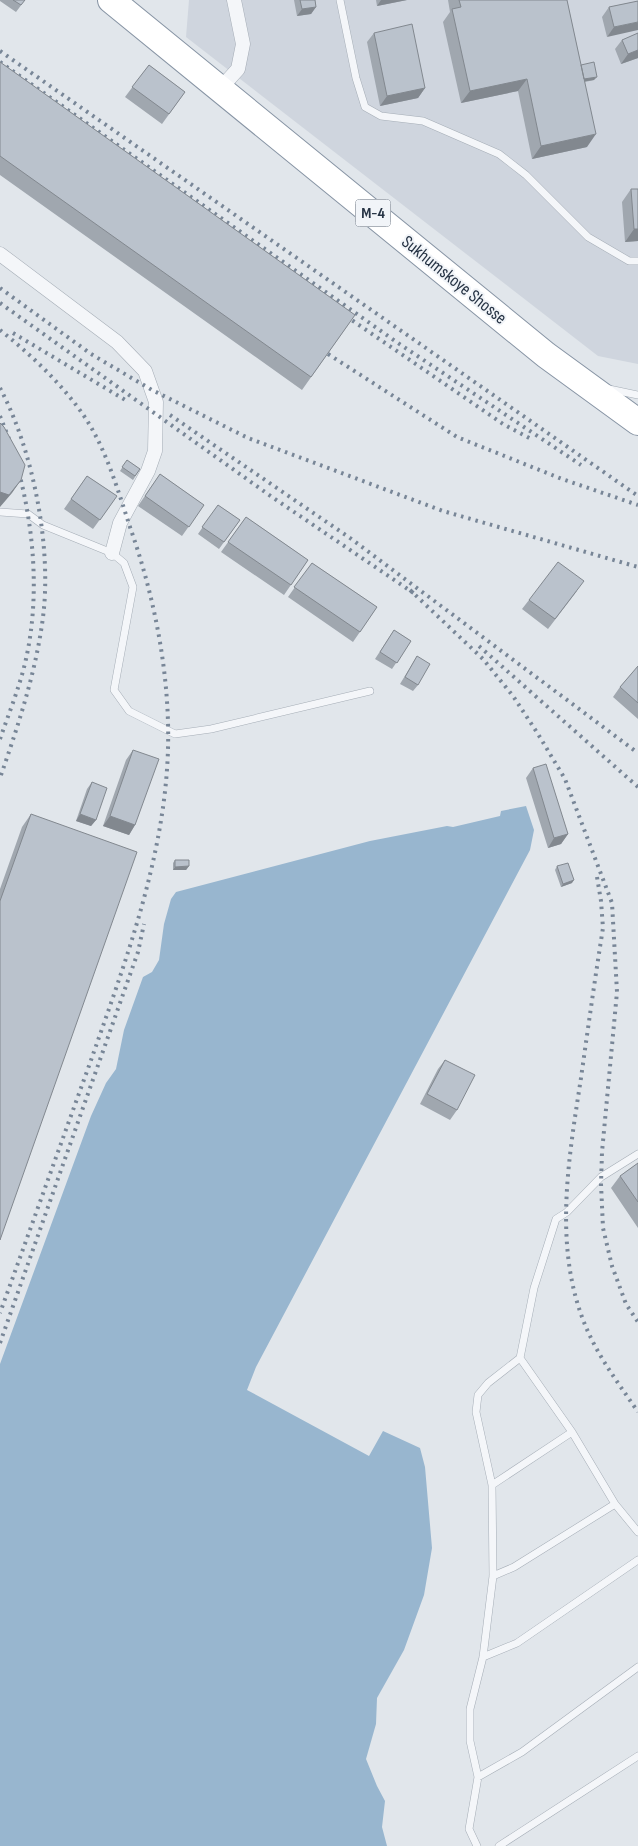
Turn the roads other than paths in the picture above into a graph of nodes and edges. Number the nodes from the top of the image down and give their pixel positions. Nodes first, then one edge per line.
1 (111, 0) edge
2 (234, 0) edge
3 (340, 0) edge
4 (220, 89) junction
5 (0, 254) edge
6 (638, 261) edge
7 (586, 384) junction
8 (638, 395) edge
9 (638, 422) edge
10 (0, 512) edge
11 (112, 553) junction
12 (370, 691) dead end
13 (638, 1154) edge
14 (520, 1358) junction
15 (572, 1432) junction
16 (492, 1485) junction
17 (615, 1504) junction
18 (638, 1532) edge
19 (638, 1560) edge
20 (493, 1576) junction
21 (483, 1657) junction
22 (638, 1667) edge
23 (638, 1756) edge
24 (478, 1777) junction
25 (477, 1846) edge
26 (499, 1846) edge

1 - 4 highway, Sukhumskoye Shosse / М-4
2 - 4 street
3 - 6 lane
4 - 7 highway, Sukhumskoye Shosse / М-4
5 - 11 street
7 - 8 lane
7 - 9 highway, Sukhumskoye Shosse / М-4
10 - 11 lane
11 - 12 lane
13 - 14 lane
14 - 15 lane
14 - 16 lane
15 - 16 lane
15 - 17 lane
16 - 20 lane
17 - 18 lane
17 - 20 lane
19 - 21 lane
20 - 21 lane
21 - 24 lane
22 - 24 lane
23 - 26 lane
24 - 25 lane

